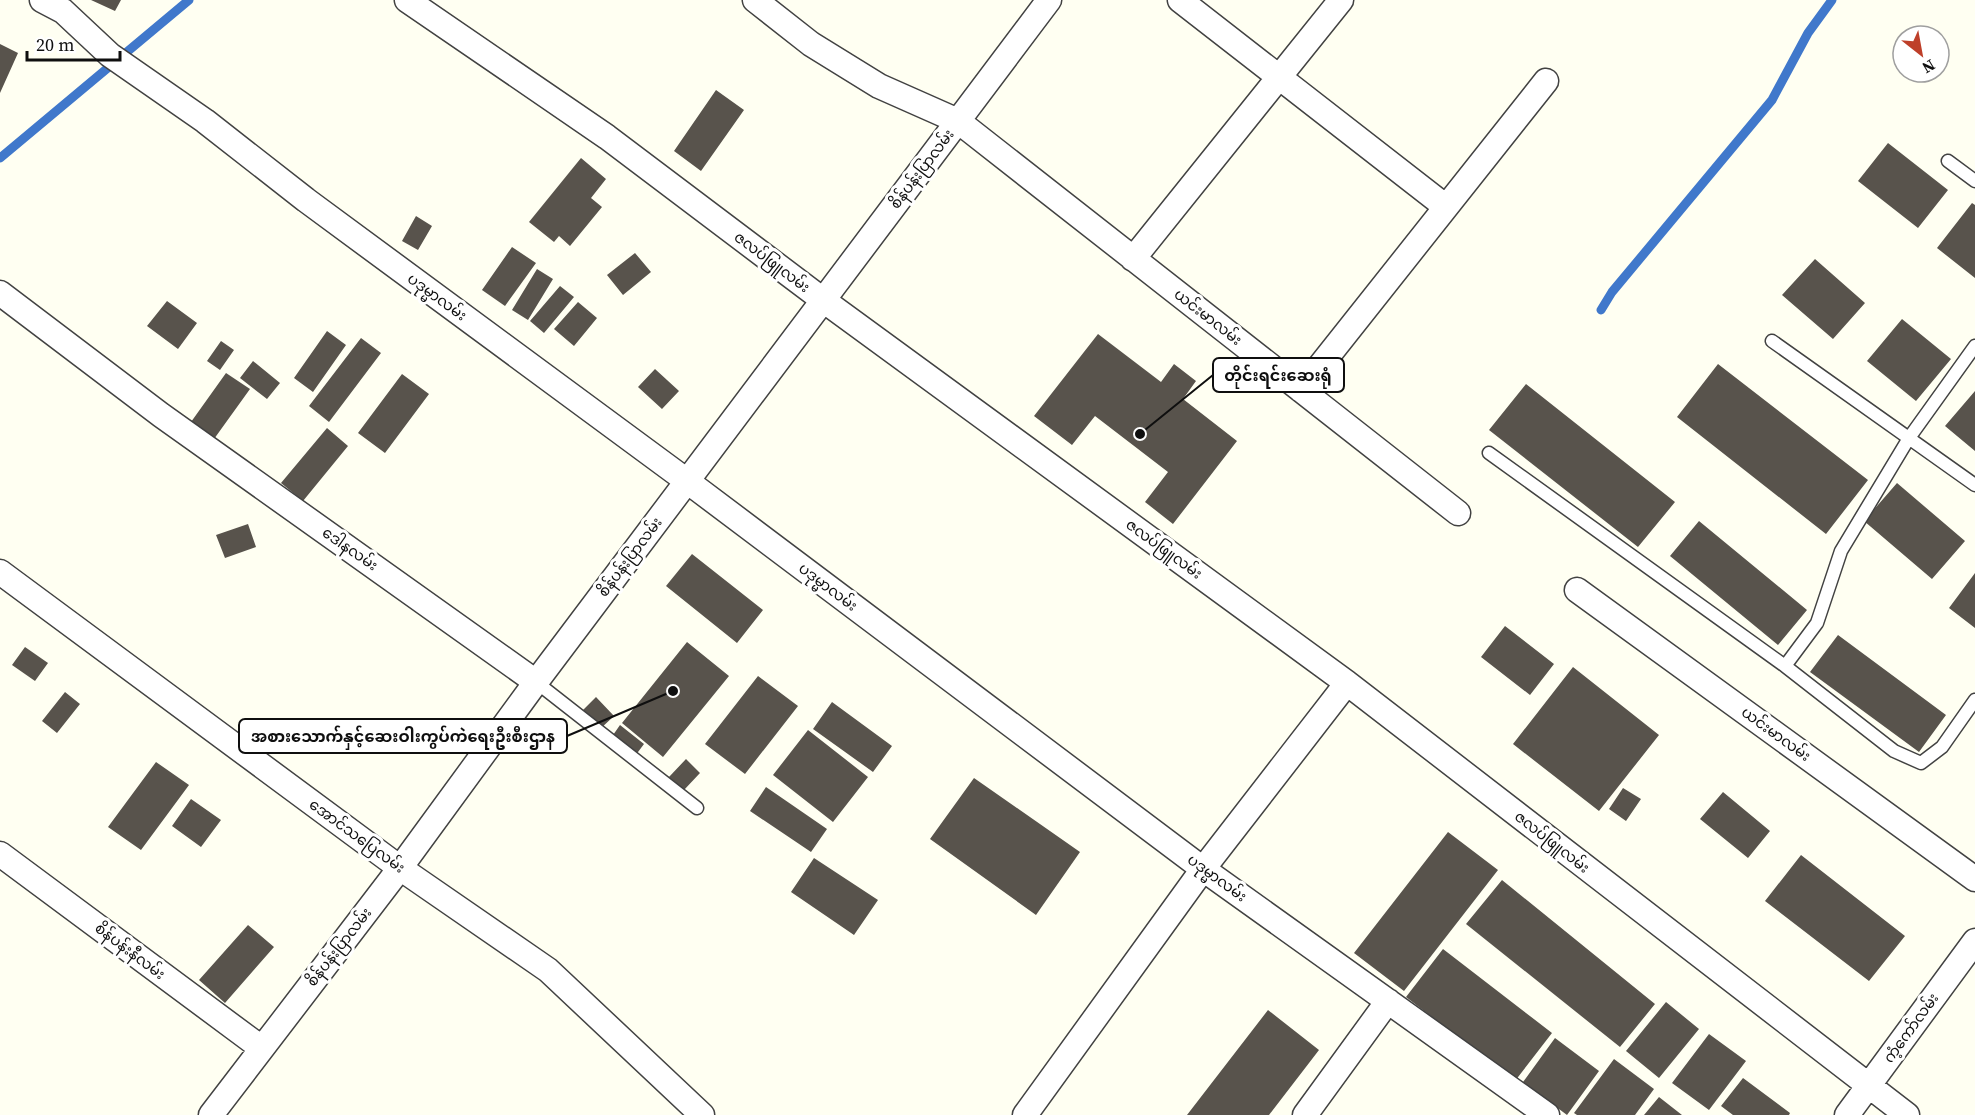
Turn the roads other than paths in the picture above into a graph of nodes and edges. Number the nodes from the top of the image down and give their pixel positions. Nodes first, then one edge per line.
1 (42, 0) edge
2 (407, 0) edge
3 (754, 0) edge
4 (1049, 0) edge
5 (1180, 0) edge
6 (1341, 0) edge
7 (1278, 79) junction
8 (1546, 81) dead end
9 (958, 121) junction
10 (1948, 161) dead end
11 (1975, 180) edge
12 (1446, 207) junction
13 (1133, 259) junction
14 (0, 293) edge
15 (823, 300) junction
16 (1772, 341) dead end
17 (1975, 346) edge
18 (1301, 390) junction
19 (1909, 438) junction
20 (1489, 453) dead end
21 (687, 482) junction
22 (1975, 485) edge
23 (1458, 513) dead end
24 (0, 572) edge
25 (1577, 590) dead end
26 (1785, 666) junction
27 (536, 681) junction
28 (1347, 683) junction
29 (1975, 700) edge
30 (697, 808) dead end
31 (0, 854) edge
32 (400, 868) junction
33 (1203, 869) junction
34 (1975, 879) edge
35 (1975, 941) edge
36 (1388, 1001) junction
37 (260, 1047) junction
38 (1869, 1087) junction
39 (1536, 1112) edge
40 (210, 1115) edge
41 (702, 1115) edge
42 (1025, 1115) edge
43 (1305, 1115) edge
44 (1847, 1115) edge
45 (1907, 1115) edge

1 - 21 street, ပဒုမ္မာလမ်း
2 - 15 street, ဇလပ်ဖြူလမ်း
3 - 9 street, ယင်းမာလမ်း
4 - 9 street, စိန်ပန်းပြာလမ်း
5 - 7 street
6 - 7 street
7 - 12 street
7 - 13 street
8 - 12 street
9 - 13 street, ယင်းမာလမ်း
9 - 15 street, စိန်ပန်းပြာလမ်း
10 - 11 lane
12 - 18 street
13 - 18 street, ယင်းမာလမ်း
14 - 27 street, ဒေါနလမ်း
15 - 21 street, စိန်ပန်းပြာလမ်း
15 - 28 street, ဇလပ်ဖြူလမ်း
16 - 19 lane
17 - 19 lane
18 - 23 street, ယင်းမာလမ်း
19 - 22 lane
19 - 26 lane
20 - 26 lane
21 - 27 street, စိန်ပန်းပြာလမ်း
21 - 33 street, ပဒုမ္မာလမ်း
24 - 32 street, အောင်သပြေလမ်း
25 - 34 street, ယင်းမာလမ်း
26 - 29 lane
27 - 30 lane, ဒေါနလမ်း
27 - 32 street, စိန်ပန်းပြာလမ်း
28 - 33 street
28 - 38 street, ဇလပ်ဖြူလမ်း
31 - 37 street, စိန်ပန်းနီလမ်း
32 - 37 street, စိန်ပန်းပြာလမ်း
32 - 41 street, အောင်သပြေလမ်း
33 - 36 street, ပဒုမ္မာလမ်း
33 - 42 street
35 - 38 street, ကံ့ကော်လမ်း
36 - 39 street, ပဒုမ္မာလမ်း
36 - 43 street
37 - 40 street, စိန်ပန်းပြာလမ်း
38 - 44 street, ကံ့ကော်လမ်း
38 - 45 street, ဇလပ်ဖြူလမ်း

